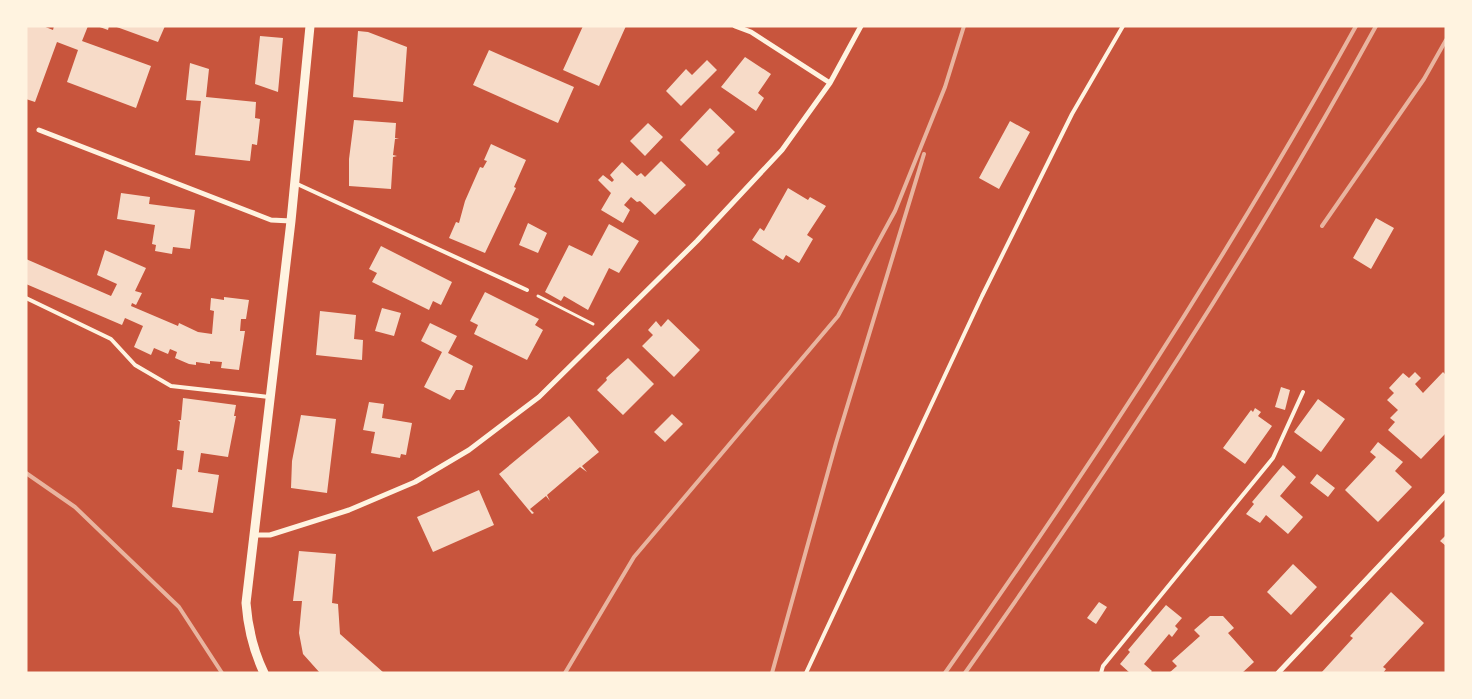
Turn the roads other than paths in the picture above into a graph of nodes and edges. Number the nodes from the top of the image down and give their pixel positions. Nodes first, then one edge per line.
1 (310, 26) edge
2 (735, 26) edge
3 (861, 26) edge
4 (1123, 26) edge
5 (830, 83) junction
6 (39, 130) dead end
7 (295, 183) junction
8 (291, 221) junction
9 (527, 290) road end
10 (26, 298) edge
11 (1303, 392) dead end
12 (271, 397) junction
13 (1446, 495) edge
14 (253, 534) junction
15 (264, 673) edge
16 (806, 673) edge
17 (1101, 673) edge
18 (1278, 673) edge

1 - 7 street
2 - 5 street
3 - 5 street
4 - 16 lane
5 - 14 street
6 - 8 street
7 - 8 street
7 - 9 lane
8 - 12 street
10 - 12 lane
11 - 17 lane
12 - 14 street
13 - 18 street
14 - 15 street

